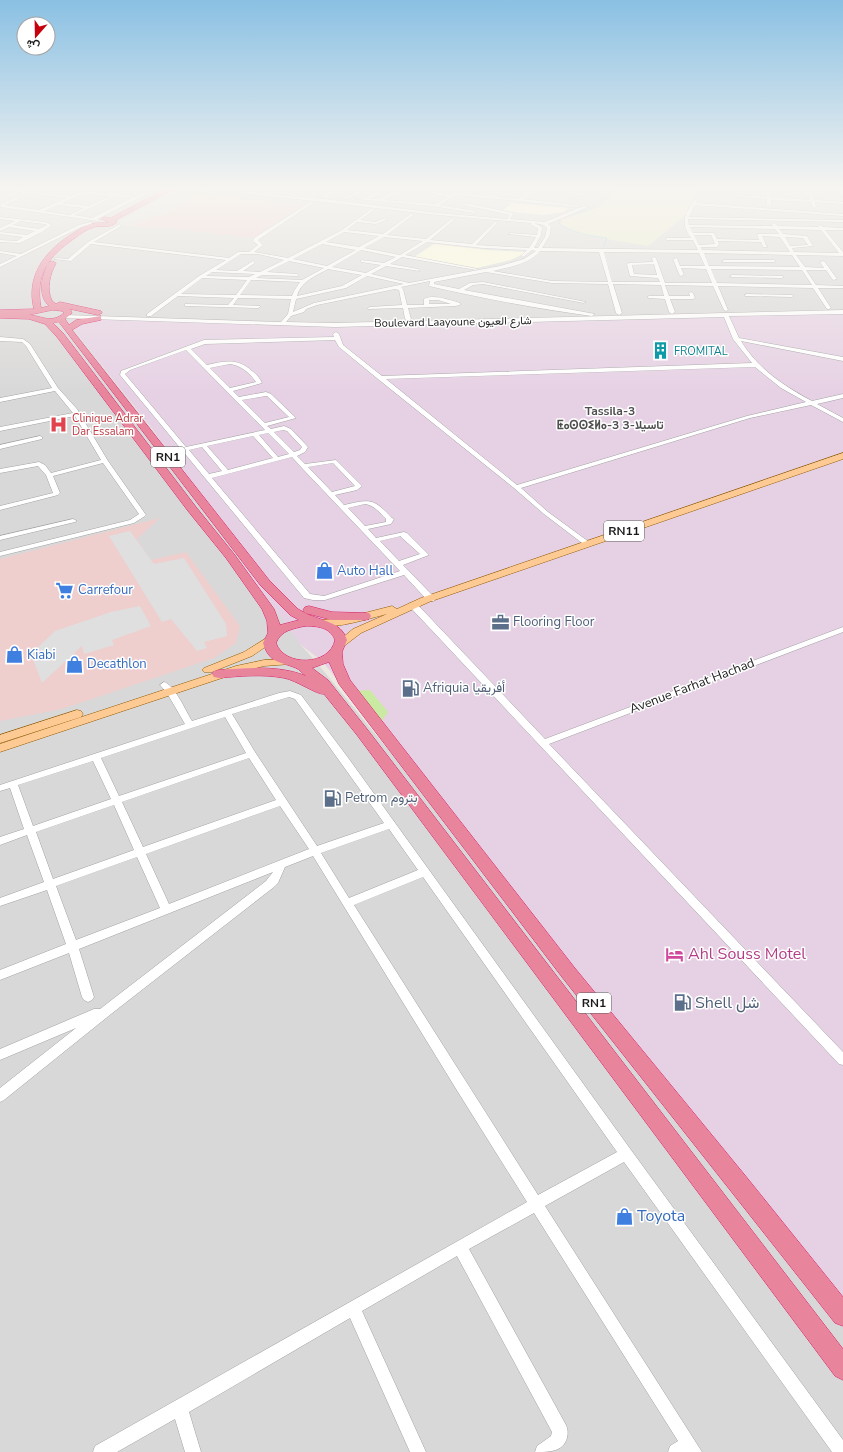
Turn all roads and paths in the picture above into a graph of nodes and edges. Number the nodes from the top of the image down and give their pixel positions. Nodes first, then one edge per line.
1 (16, 258) edge
2 (49, 258) edge
3 (73, 258) edge
4 (219, 258) edge
5 (281, 258) edge
6 (345, 258) edge
7 (399, 258) edge
8 (413, 258) edge
9 (519, 258) edge
10 (529, 258) edge
11 (603, 258) edge
12 (653, 258) edge
13 (704, 258) edge
14 (748, 258) edge
15 (797, 258) edge
16 (56, 259) joint
17 (230, 259) joint
18 (288, 259) junction
19 (675, 259) dead end
20 (363, 260) dead end
21 (724, 260) dead end
22 (751, 261) junction
23 (774, 261) dead end
24 (253, 262) dead end
25 (822, 262) dead end
26 (656, 263) junction
27 (386, 264) junction
28 (0, 266) edge
29 (329, 267) junction
30 (679, 267) junction
31 (709, 268) junction
32 (476, 269) junction
33 (804, 269) junction
34 (828, 269) junction
35 (418, 270) dead end
36 (484, 270) junction
37 (212, 271) junction
38 (238, 272) junction
39 (260, 273) junction
40 (368, 275) junction
41 (682, 275) dead end
42 (310, 276) junction
43 (732, 276) dead end
44 (201, 277) junction
45 (660, 277) junction
46 (759, 277) junction
47 (782, 277) dead end
48 (250, 279) junction
49 (835, 279) dead end
50 (303, 281) junction
51 (611, 284) junction
52 (663, 284) junction
53 (410, 285) junction
54 (715, 285) junction
55 (765, 285) junction
56 (347, 286) junction
57 (814, 286) junction
58 (841, 286) edge
59 (354, 287) dead end
60 (545, 287) junction
61 (398, 288) junction
62 (361, 289) dead end
63 (375, 291) junction
64 (458, 291) junction
65 (843, 292) edge
66 (46, 294) junction
67 (178, 295) junction
68 (747, 295) dead end
69 (36, 296) junction
70 (691, 296) dead end
71 (772, 296) junction
72 (792, 296) dead end
73 (238, 297) junction
74 (648, 297) dead end
75 (294, 298) junction
76 (667, 298) junction
77 (524, 302) junction
78 (584, 302) dead end
79 (188, 305) dead end
80 (230, 306) junction
81 (427, 306) junction
82 (56, 307) junction
83 (258, 307) dead end
84 (406, 307) junction
85 (843, 307) edge
86 (370, 308) dead end
87 (830, 308) junction
88 (0, 312) edge
89 (297, 312) junction
90 (672, 312) junction
91 (843, 312) edge
92 (35, 313) junction
93 (619, 313) junction
94 (726, 313) junction
95 (290, 314) junction
96 (547, 314) junction
97 (594, 314) junction
98 (64, 316) junction
99 (98, 316) junction
100 (149, 316) junction
101 (0, 317) edge
102 (408, 319) junction
103 (47, 321) junction
104 (283, 322) junction
105 (335, 325) junction
106 (64, 332) junction
107 (337, 338) junction
108 (0, 339) edge
109 (736, 339) junction
110 (187, 348) junction
111 (843, 358) edge
112 (755, 365) junction
113 (206, 367) junction
114 (380, 378) junction
115 (56, 389) junction
116 (228, 390) junction
117 (843, 396) edge
118 (1, 398) edge
119 (237, 399) junction
120 (810, 402) junction
121 (75, 411) junction
122 (843, 420) edge
123 (1, 425) edge
124 (263, 425) junction
125 (268, 430) junction
126 (254, 434) junction
127 (40, 438) dead end
128 (203, 446) junction
129 (0, 447) edge
130 (185, 449) junction
131 (293, 455) junction
132 (843, 456) edge
133 (277, 459) junction
134 (105, 461) junction
135 (303, 466) junction
136 (0, 471) edge
137 (226, 472) junction
138 (49, 475) junction
139 (207, 476) junction
140 (516, 487) junction
141 (331, 494) junction
142 (344, 507) junction
143 (0, 508) edge
144 (73, 521) dead end
145 (364, 528) junction
146 (0, 538) edge
147 (376, 540) junction
148 (586, 544) junction
149 (0, 554) edge
150 (399, 564) junction
151 (406, 572) junction
152 (264, 583) junction
153 (431, 598) junction
154 (409, 607) junction
155 (365, 616) junction
156 (318, 623) junction
157 (843, 629) edge
158 (272, 636) junction
159 (338, 648) junction
160 (293, 663) junction
161 (219, 674) junction
162 (167, 688) junction
163 (337, 700) junction
164 (227, 713) junction
165 (190, 725) junction
166 (0, 739) edge
167 (542, 743) junction
168 (0, 748) edge
169 (251, 754) junction
170 (96, 756) junction
171 (13, 784) junction
172 (0, 788) edge
173 (116, 801) junction
174 (283, 801) junction
175 (391, 824) junction
176 (31, 831) junction
177 (0, 841) edge
178 (315, 851) junction
179 (139, 852) junction
180 (281, 865) junction
181 (425, 872) junction
182 (50, 884) junction
183 (0, 902) edge
184 (347, 903) junction
185 (166, 909) junction
186 (73, 947) junction
187 (0, 975) edge
188 (88, 997) dead end
189 (107, 1010) junction
190 (0, 1055) edge
191 (843, 1060) edge
192 (0, 1096) edge
193 (626, 1154) junction
194 (536, 1203) junction
195 (460, 1247) junction
196 (353, 1307) junction
197 (843, 1315) edge
198 (843, 1368) edge
199 (180, 1409) junction
200 (686, 1449) edge
201 (415, 1451) edge
202 (101, 1452) edge
203 (194, 1452) edge
204 (543, 1452) edge
205 (842, 1452) edge

1 - 28 street
2 - 69 highway
3 - 16 street
4 - 17 street
5 - 18 street
6 - 29 street
7 - 27 street
8 - 32 street
9 - 32 street
10 - 36 street
11 - 51 street
12 - 26 street
13 - 31 street
14 - 22 street
15 - 33 street
16 - 66 highway
17 - 37 street
18 - 29 street
18 - 39 street
19 - 30 street
20 - 27 street
21 - 22 street
22 - 23 street
24 - 38 street
25 - 34 street
26 - 45 street
26 - 45 street
27 - 35 street
27 - 40 street
29 - 40 street
29 - 42 street
30 - 31 street
30 - 41 street
31 - 33 street
31 - 54 street
32 - 53 street
33 - 34 street
33 - 57 street
34 - 49 street
36 - 60 street
36 - 64 street
37 - 38 street
37 - 44 street
38 - 39 street
39 - 42 street
39 - 48 street
40 - 53 street
40 - 56 street
42 - 50 street
43 - 46 street
44 - 48 street
44 - 67 street
45 - 52 street
46 - 47 street
46 - 55 street
48 - 50 street
48 - 73 street
50 - 75 street
51 - 52 street
51 - 60 street
51 - 93 street
52 - 54 street
52 - 76 street
53 - 61 street
53 - 96 street
54 - 55 street
54 - 94 street
55 - 57 street
55 - 71 street
56 - 59 street
56 - 75 street
57 - 58 street
57 - 87 street
58 - 65 street
60 - 64 street
60 - 77 street
60 - 78 street
61 - 63 street
61 - 84 street
61 - 89 street
62 - 63 street
63 - 89 street
64 - 77 street
66 - 82 highway
66 - 99 highway
67 - 73 street
67 - 100 street
68 - 71 street
69 - 88 highway
69 - 92 highway
70 - 76 street
71 - 72 street
73 - 75 street
73 - 80 street
74 - 76 street
75 - 95 street
76 - 90 street
77 - 97 street
79 - 80 street
80 - 83 street
81 - 81 street
81 - 84 street
82 - 92 highway
82 - 98 highway
84 - 86 street
84 - 102 street
85 - 87 street, Boulevard Laayoune شارع العيون
87 - 94 street, Boulevard Laayoune شارع العيون
88 - 92 highway
89 - 95 street
90 - 93 street, Boulevard Laayoune شارع العيون
90 - 94 street, Boulevard Laayoune شارع العيون
91 - 94 street, Boulevard Laayoune شارع العيون
92 - 101 highway
92 - 103 highway
93 - 97 street, Boulevard Laayoune شارع العيون
94 - 105 street, Boulevard Laayoune شارع العيون
94 - 109 street
95 - 104 street
96 - 97 street, Boulevard Laayoune شارع العيون
96 - 102 street, Boulevard Laayoune شارع العيون
98 - 99 street, Boulevard Laayoune شارع العيون
98 - 103 highway
98 - 106 highway, RN1
99 - 100 street, Boulevard Laayoune شارع العيون
99 - 104 street, Boulevard Laayoune شارع العيون
99 - 106 highway
100 - 104 street, Boulevard Laayoune شارع العيون
101 - 106 highway
102 - 104 street, Boulevard Laayoune شارع العيون
103 - 106 highway, RN1
104 - 105 street, Boulevard Laayoune شارع العيون
105 - 107 street
106 - 152 highway, RN1
106 - 158 highway, RN1
107 - 110 street
107 - 114 street
108 - 115 street
109 - 111 street
109 - 112 street
110 - 113 street
110 - 130 street
112 - 114 street
112 - 120 street
113 - 116 street
113 - 116 street
114 - 140 street
115 - 118 street
115 - 121 street
116 - 119 street
117 - 120 street
119 - 124 street
119 - 124 street
120 - 122 street
120 - 140 street
121 - 123 street
121 - 134 street
124 - 125 street
125 - 126 street
125 - 131 street
125 - 131 street
126 - 128 street
126 - 133 street
127 - 129 street
128 - 130 street
128 - 137 street
130 - 139 street
131 - 133 street
131 - 135 street
132 - 148 main road, RN11
133 - 137 street
134 - 138 street
134 - 149 street
135 - 141 street
135 - 141 street
136 - 138 street
137 - 139 street
138 - 143 street
139 - 151 street
140 - 148 street
141 - 142 street
142 - 145 street
142 - 145 street
144 - 146 street
145 - 147 street
147 - 150 street
147 - 150 street
148 - 153 main road, RN11
150 - 151 street
151 - 153 street
152 - 155 highway
152 - 156 highway, RN1
153 - 154 main road, RN11
154 - 155 main road, RN11
154 - 159 main road, RN11
154 - 167 street
155 - 156 main road, RN11
156 - 158 highway
156 - 159 highway, RN1
157 - 167 street, Avenue Farhat Hachad
158 - 160 highway, RN1
158 - 162 main road
159 - 160 highway
159 - 197 highway, RN1
160 - 161 main road
160 - 163 highway, RN1
161 - 162 main road
161 - 163 highway
162 - 165 street
162 - 166 main road
162 - 168 main road
163 - 198 highway, RN1
164 - 165 street
164 - 169 street
164 - 175 street
165 - 170 street
167 - 191 street
169 - 173 street
169 - 174 street
170 - 171 street
170 - 173 street
171 - 172 street
171 - 176 street
173 - 176 street
173 - 179 street
174 - 178 street
174 - 179 street
175 - 178 street
175 - 181 street
176 - 177 street
176 - 182 street
178 - 180 street
178 - 184 street
179 - 182 street
179 - 185 street
180 - 185 street
180 - 189 street
181 - 184 street
181 - 193 street
182 - 183 street
182 - 186 street
184 - 194 street
185 - 186 street
186 - 187 street
186 - 188 street
189 - 190 street
189 - 192 street
193 - 194 street
193 - 205 street
194 - 195 street
194 - 200 street
195 - 196 street
195 - 204 street
196 - 199 street
196 - 201 street
199 - 202 street
199 - 203 street

